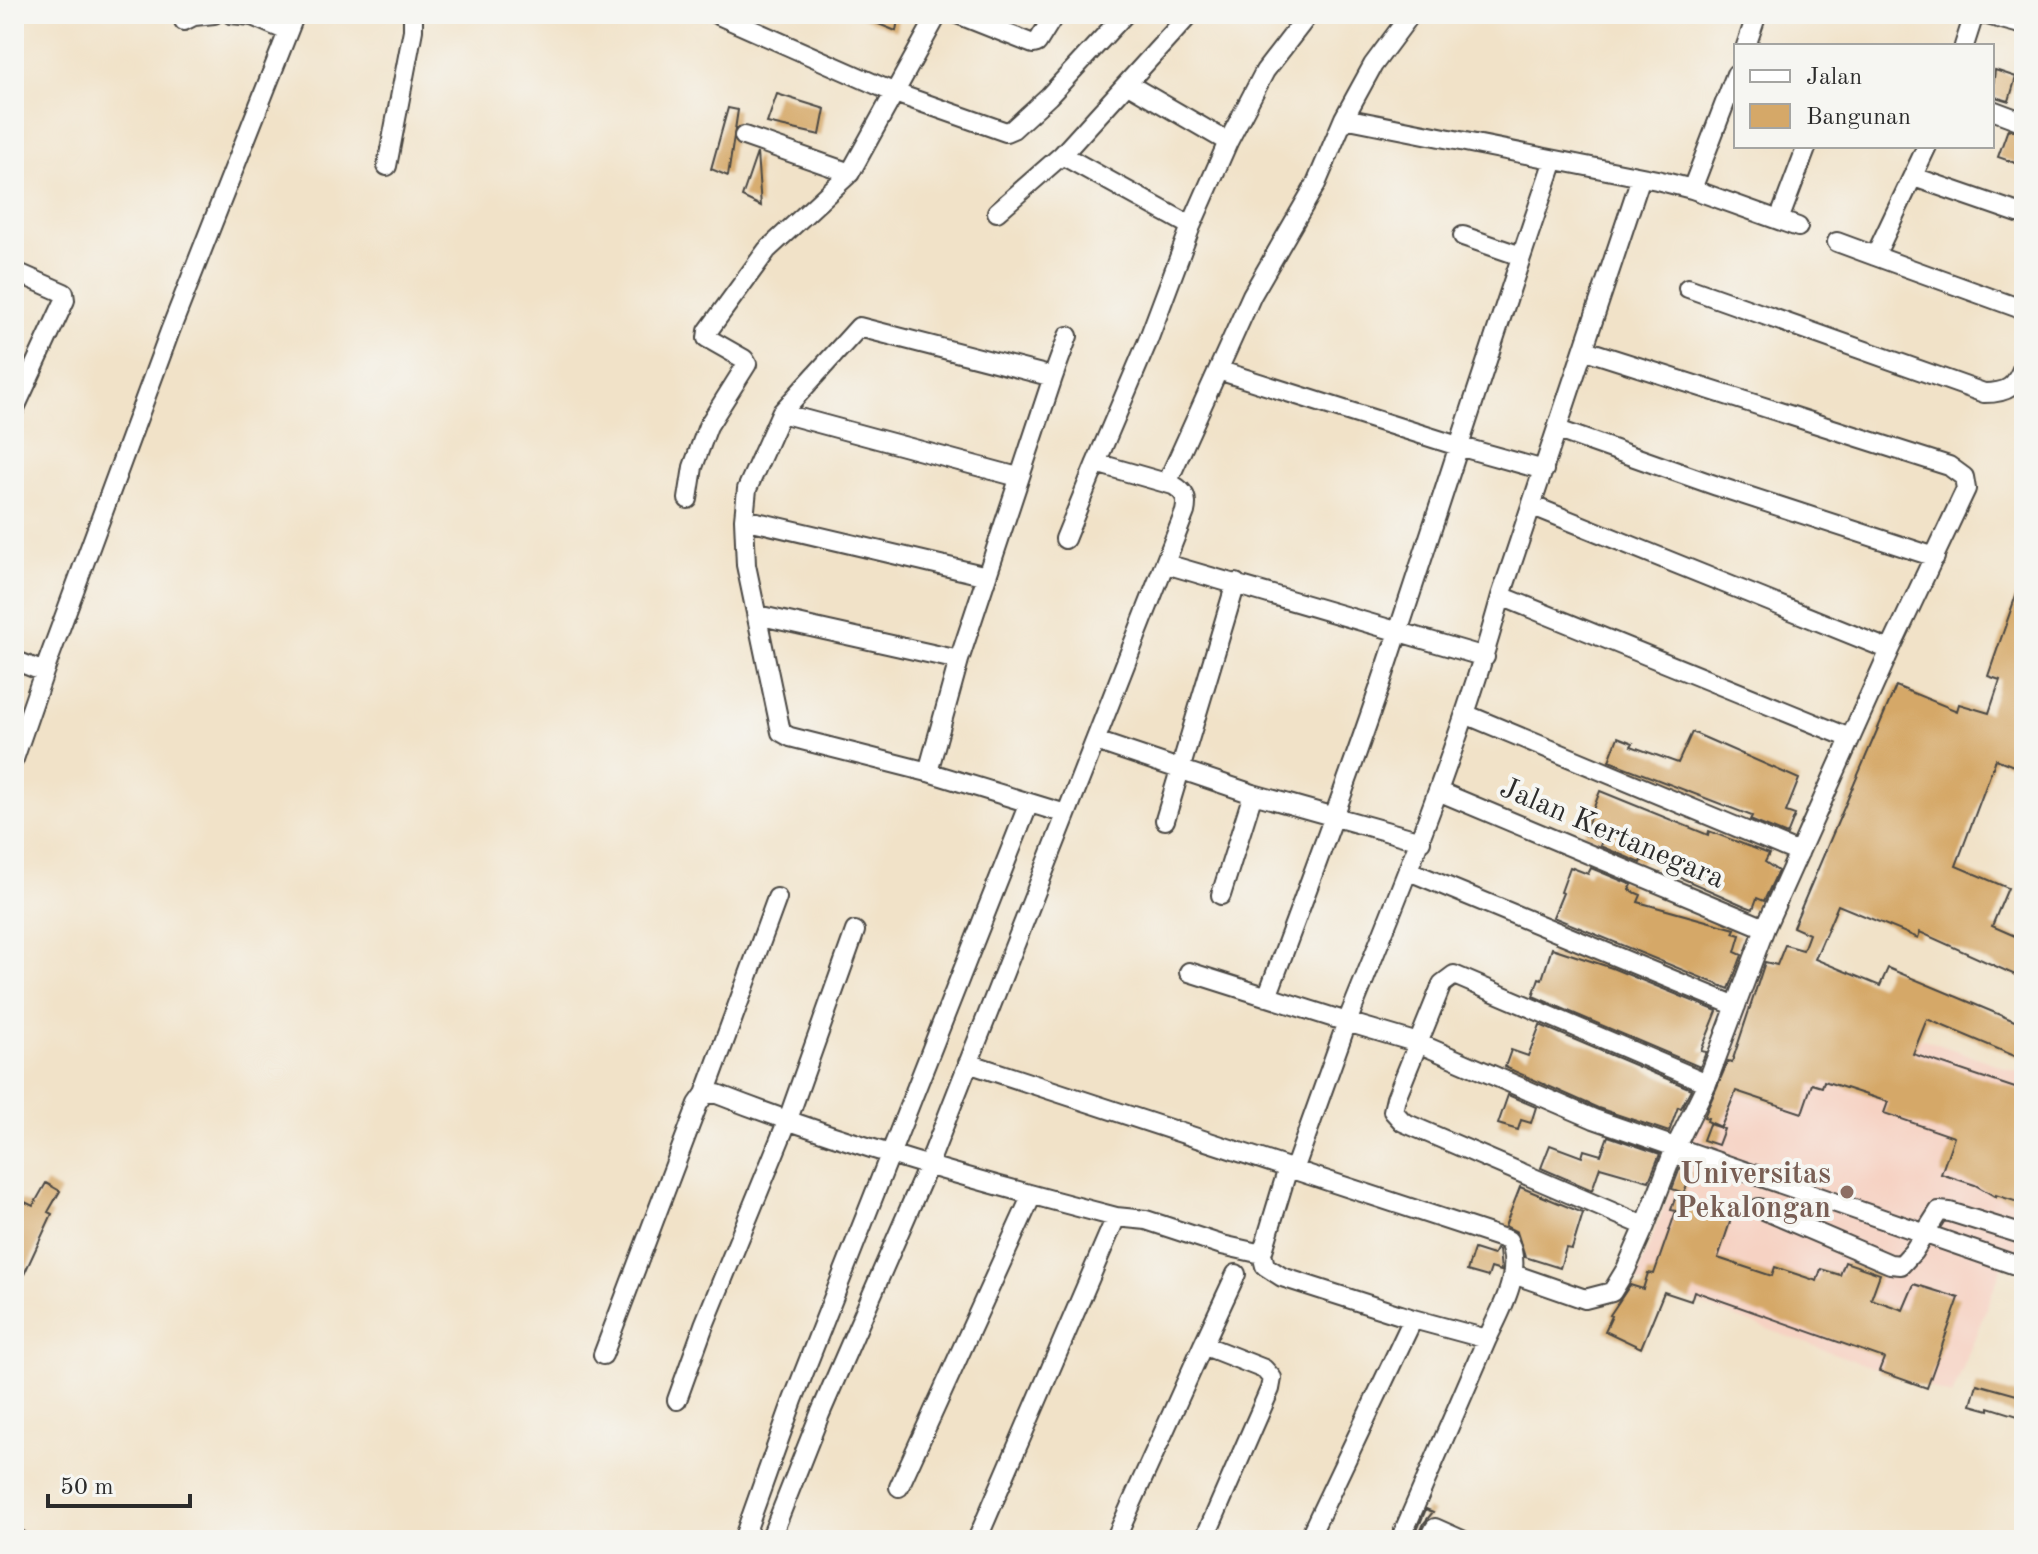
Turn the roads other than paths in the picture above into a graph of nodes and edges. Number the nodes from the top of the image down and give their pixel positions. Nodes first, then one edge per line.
1 (214, 14) edge
2 (231, 14) edge
3 (413, 14) edge
4 (716, 14) edge
5 (938, 14) edge
6 (957, 14) edge
7 (1055, 14) edge
8 (1125, 14) edge
9 (1190, 14) edge
10 (1309, 14) edge
11 (1411, 14) edge
12 (1757, 14) edge
13 (1981, 14) edge
14 (184, 21) dead end
15 (291, 22) edge
16 (2024, 25) edge
17 (1747, 44) edge
18 (1965, 44) edge
19 (1734, 79) edge
20 (1128, 84) junction
21 (895, 93) junction
22 (1994, 111) edge
23 (1344, 118) junction
24 (2024, 122) edge
25 (744, 136) dead end
26 (1228, 142) junction
27 (1806, 148) edge
28 (1926, 148) edge
29 (1062, 155) junction
30 (1554, 160) junction
31 (387, 166) dead end
32 (850, 173) junction
33 (1641, 177) junction
34 (1914, 177) junction
35 (1692, 189) junction
36 (997, 212) dead end
37 (2024, 215) edge
38 (1779, 220) junction
39 (1191, 226) junction
40 (1798, 227) dead end
41 (1463, 236) dead end
42 (1837, 242) dead end
43 (1521, 256) junction
44 (1875, 256) junction
45 (14, 271) edge
46 (1688, 288) dead end
47 (2024, 310) edge
48 (1068, 336) dead end
49 (1585, 350) junction
50 (2024, 364) edge
51 (1218, 370) junction
52 (1053, 377) junction
53 (14, 410) edge
54 (781, 413) junction
55 (1558, 430) junction
56 (1458, 446) junction
57 (1096, 463) junction
58 (1544, 470) junction
59 (1018, 477) junction
60 (1167, 483) junction
61 (688, 499) dead end
62 (1533, 506) junction
63 (744, 519) junction
64 (1065, 539) dead end
65 (1935, 557) junction
66 (1166, 564) junction
67 (987, 576) junction
68 (1236, 583) junction
69 (1501, 596) junction
70 (757, 615) junction
71 (1398, 633) junction
72 (1890, 650) junction
73 (1485, 657) junction
74 (14, 660) edge
75 (959, 660) junction
76 (44, 672) junction
77 (1465, 714) junction
78 (1850, 738) junction
79 (1096, 741) junction
80 (14, 759) edge
81 (928, 772) junction
82 (1180, 772) junction
83 (1438, 791) junction
84 (1253, 794) junction
85 (1029, 803) junction
86 (1066, 814) junction
87 (1335, 816) junction
88 (1165, 820) dead end
89 (1421, 841) junction
90 (1799, 853) junction
91 (1409, 871) junction
92 (1221, 895) dead end
93 (777, 898) dead end
94 (1765, 928) junction
95 (855, 931) dead end
96 (1189, 972) dead end
97 (1267, 997) junction
98 (1736, 1006) junction
99 (1347, 1022) junction
100 (1418, 1043) junction
101 (968, 1063) junction
102 (1707, 1083) junction
103 (705, 1094) junction
104 (787, 1122) junction
105 (1675, 1148) junction
106 (890, 1156) junction
107 (928, 1166) junction
108 (1291, 1169) junction
109 (1032, 1195) junction
110 (1759, 1208) dead end
111 (1116, 1217) junction
112 (1645, 1226) junction
113 (1923, 1233) junction
114 (2024, 1235) edge
115 (1262, 1254) junction
116 (2024, 1268) edge
117 (1236, 1274) dead end
118 (1513, 1274) junction
119 (1413, 1319) junction
120 (1487, 1339) junction
121 (1203, 1345) junction
122 (603, 1355) dead end
123 (677, 1400) dead end
124 (899, 1487) dead end
125 (743, 1540) edge
126 (770, 1540) edge
127 (977, 1540) edge
128 (1115, 1540) edge
129 (1204, 1540) edge
130 (1308, 1540) edge
131 (1400, 1540) edge
132 (1429, 1540) edge
133 (1462, 1540) edge

1 - 14 street
2 - 15 street
3 - 31 street
4 - 21 street
5 - 21 street
6 - 7 street
8 - 21 street
9 - 20 street
10 - 26 street
11 - 23 street
12 - 17 street
13 - 16 street
13 - 18 street
15 - 76 street
19 - 35 street
20 - 26 street
20 - 29 street
21 - 32 street
22 - 24 street
23 - 30 street
23 - 51 street
25 - 32 street
26 - 39 street
27 - 38 street
28 - 34 street
29 - 36 street
29 - 39 street
30 - 33 street
30 - 43 street
32 - 61 street
33 - 35 street
33 - 49 street
34 - 37 street
34 - 44 street
35 - 38 street
38 - 40 street
39 - 57 street
41 - 43 street
42 - 44 street
43 - 56 street
44 - 47 street
45 - 53 street
46 - 50 street
48 - 52 street
49 - 55 street
49 - 65 street
51 - 56 street
51 - 60 street
52 - 54 street
52 - 59 street
54 - 59 street
54 - 63 street
55 - 58 street
55 - 65 street
56 - 58 street
56 - 71 street
57 - 60 street
57 - 64 street
58 - 62 street
59 - 67 street
60 - 66 street
62 - 69 street
62 - 72 street
63 - 67 street
63 - 70 street
65 - 72 street
66 - 68 street
66 - 79 street
67 - 75 street
68 - 71 street
68 - 82 street
69 - 73 street
69 - 78 street
70 - 75 street
70 - 81 street
71 - 73 street
71 - 87 street
72 - 78 street
73 - 77 street
74 - 76 street
75 - 81 street
76 - 80 street
77 - 83 street
77 - 90 street
78 - 90 street
79 - 82 street
79 - 86 street
81 - 85 street
82 - 84 street
82 - 88 street
83 - 89 street
83 - 94 street, Jalan Kertanegara
84 - 87 street
84 - 92 street
85 - 86 street
85 - 106 street
86 - 101 street
87 - 89 street
87 - 97 street
89 - 91 street
90 - 94 street
91 - 98 street
91 - 99 street
93 - 103 street
94 - 98 street
95 - 104 street
96 - 97 street
97 - 99 street
98 - 102 street
99 - 100 street
99 - 108 street
100 - 102 street
100 - 105 street
100 - 112 street
101 - 107 street
101 - 108 street
102 - 105 street
103 - 104 street
103 - 122 street
104 - 106 street
104 - 123 street
105 - 112 street
105 - 113 street
106 - 107 street
106 - 125 street
107 - 109 street
107 - 126 street
108 - 115 street
108 - 118 street
109 - 111 street
109 - 124 street
110 - 113 street
111 - 115 street
111 - 127 street
112 - 118 street
113 - 114 street
113 - 116 street
115 - 119 street
117 - 121 street
118 - 120 street
119 - 120 street
119 - 130 street
120 - 131 street
121 - 128 street
121 - 129 street
132 - 133 street

